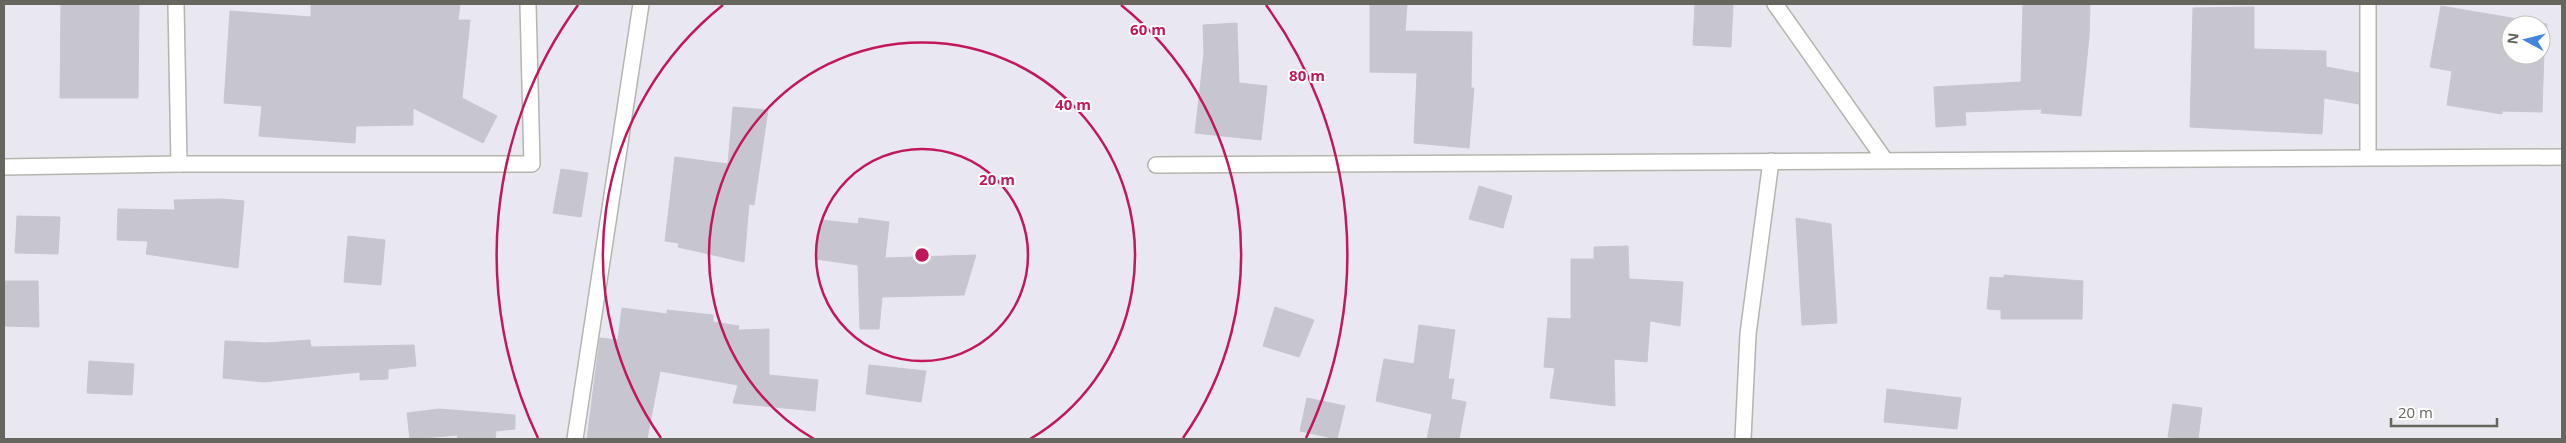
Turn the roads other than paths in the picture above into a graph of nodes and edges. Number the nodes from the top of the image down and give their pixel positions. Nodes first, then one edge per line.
1 (176, 4) edge
2 (528, 4) edge
3 (641, 4) edge
4 (1775, 4) edge
5 (2368, 4) edge
6 (2368, 156) junction
7 (2562, 157) edge
8 (1884, 160) junction
9 (1771, 161) junction
10 (179, 164) junction
11 (1156, 165) dead end
12 (4, 167) edge
13 (575, 439) edge
14 (1743, 439) edge

1 - 10 street
2 - 10 street
3 - 13 street
4 - 8 street
5 - 6 street
6 - 7 street
6 - 8 street
8 - 9 street
9 - 11 street
9 - 14 street
10 - 12 street

